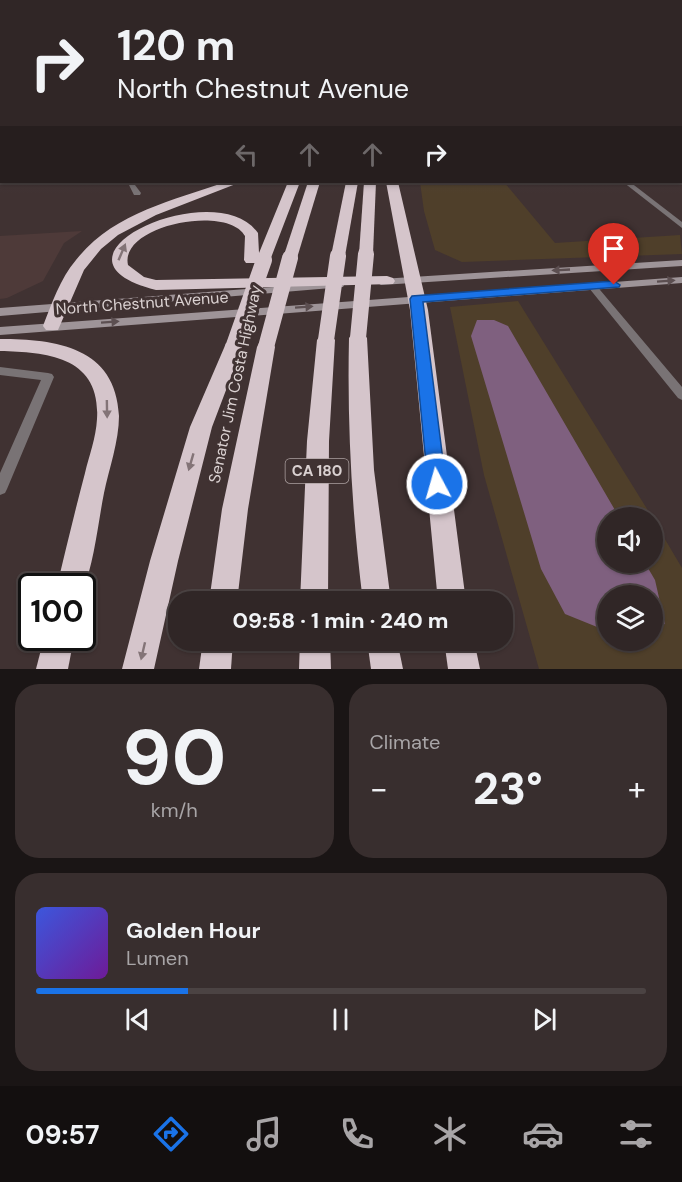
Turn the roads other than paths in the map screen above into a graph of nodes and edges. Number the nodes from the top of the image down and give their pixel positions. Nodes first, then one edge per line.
1 (133, 183) edge
2 (232, 183) edge
3 (294, 183) edge
4 (314, 183) edge
5 (352, 183) edge
6 (370, 183) edge
7 (392, 183) edge
8 (627, 183) edge
9 (137, 192) dead end
10 (682, 226) edge
11 (258, 260) junction
12 (682, 263) edge
13 (412, 279) junction
14 (682, 280) edge
15 (387, 281) junction
16 (592, 286) junction
17 (416, 299) junction
18 (60, 307) junction
19 (0, 312) edge
20 (52, 326) junction
21 (0, 331) edge
22 (0, 345) edge
23 (0, 371) edge
24 (682, 395) edge
25 (0, 489) edge
26 (74, 573) edge
27 (225, 591) edge
28 (314, 591) edge
29 (376, 591) edge
30 (451, 591) edge
31 (56, 651) edge
32 (217, 651) edge
33 (315, 651) edge
34 (384, 651) edge
35 (461, 651) edge
36 (52, 669) edge
37 (138, 669) edge
38 (215, 669) edge
39 (315, 669) edge
40 (387, 669) edge
41 (464, 669) edge

1 - 9 street
2 - 18 highway
3 - 11 highway
4 - 27 highway, Senator Jim Costa Highway, bridge
5 - 28 highway, CA 180, bridge
6 - 29 highway, bridge
7 - 13 highway
8 - 10 street
15 -> 11 highway
11 -> 37 highway
12 -> 13 main road, North Chestnut Avenue
13 - 15 main road, North Chestnut Avenue
13 - 17 highway
16 -> 14 main road, North Chestnut Avenue
15 - 18 main road, North Chestnut Avenue
16 - 17 main road, North Chestnut Avenue
16 - 24 street
20 -> 17 main road, North Chestnut Avenue
17 - 30 highway
18 - 19 main road, North Chestnut Avenue
18 - 20 highway
20 - 21 main road, North Chestnut Avenue
22 -> 26 highway
23 - 25 street
31 - 36 highway
32 - 38 highway
33 - 39 highway
34 - 40 highway
35 - 41 highway

